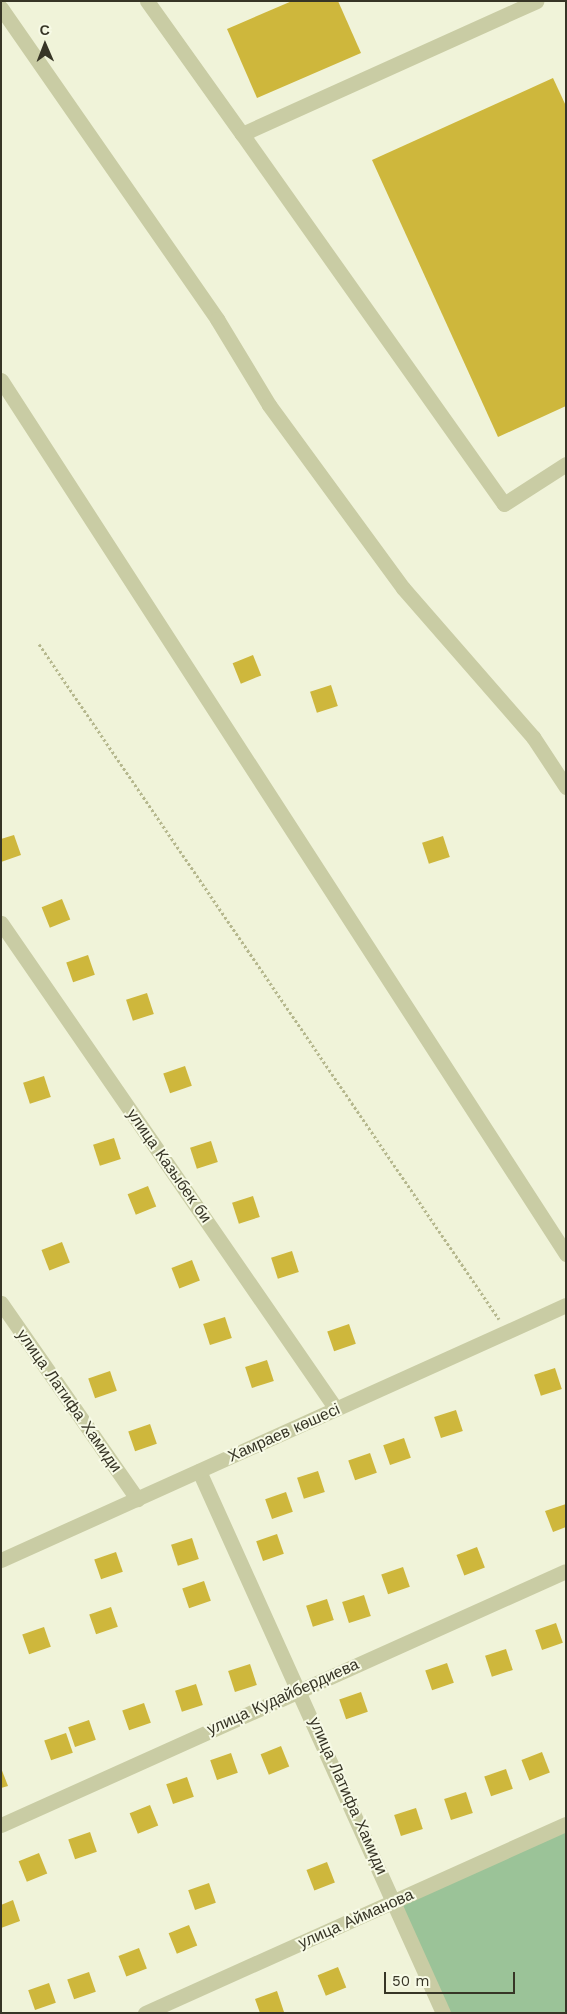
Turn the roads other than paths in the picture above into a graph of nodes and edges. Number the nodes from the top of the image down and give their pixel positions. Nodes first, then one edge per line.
1 (147, 1) edge
2 (536, 1) edge
3 (1, 8) edge
4 (242, 134) junction
5 (1, 380) edge
6 (566, 464) edge
7 (566, 787) edge
8 (1, 923) edge
9 (566, 1254) edge
10 (1, 1304) edge
11 (566, 1305) edge
12 (336, 1409) junction
13 (199, 1471) junction
14 (137, 1500) junction
15 (1, 1560) edge
16 (566, 1571) edge
17 (300, 1688) junction
18 (1, 1824) edge
19 (566, 1824) edge
20 (395, 1903) junction
21 (145, 2013) edge
22 (443, 2013) edge

1 - 4 street
2 - 4 street
3 - 7 street
4 - 6 street
5 - 9 street
8 - 12 street, улица Казыбек би
10 - 14 street, улица Латифа Хамиди
11 - 12 street, Хамраев көшесі
12 - 13 street, Хамраев көшесі
13 - 14 street, Хамраев көшесі
13 - 17 street, улица Латифа Хамиди
14 - 15 street, Хамраев көшесі
16 - 17 street, улица Кудайбердиева
17 - 18 street, улица Кудайбердиева
17 - 20 street, улица Латифа Хамиди
19 - 20 street, улица Айманова
20 - 21 street, улица Айманова
20 - 22 street, улица Латифа Хамиди

